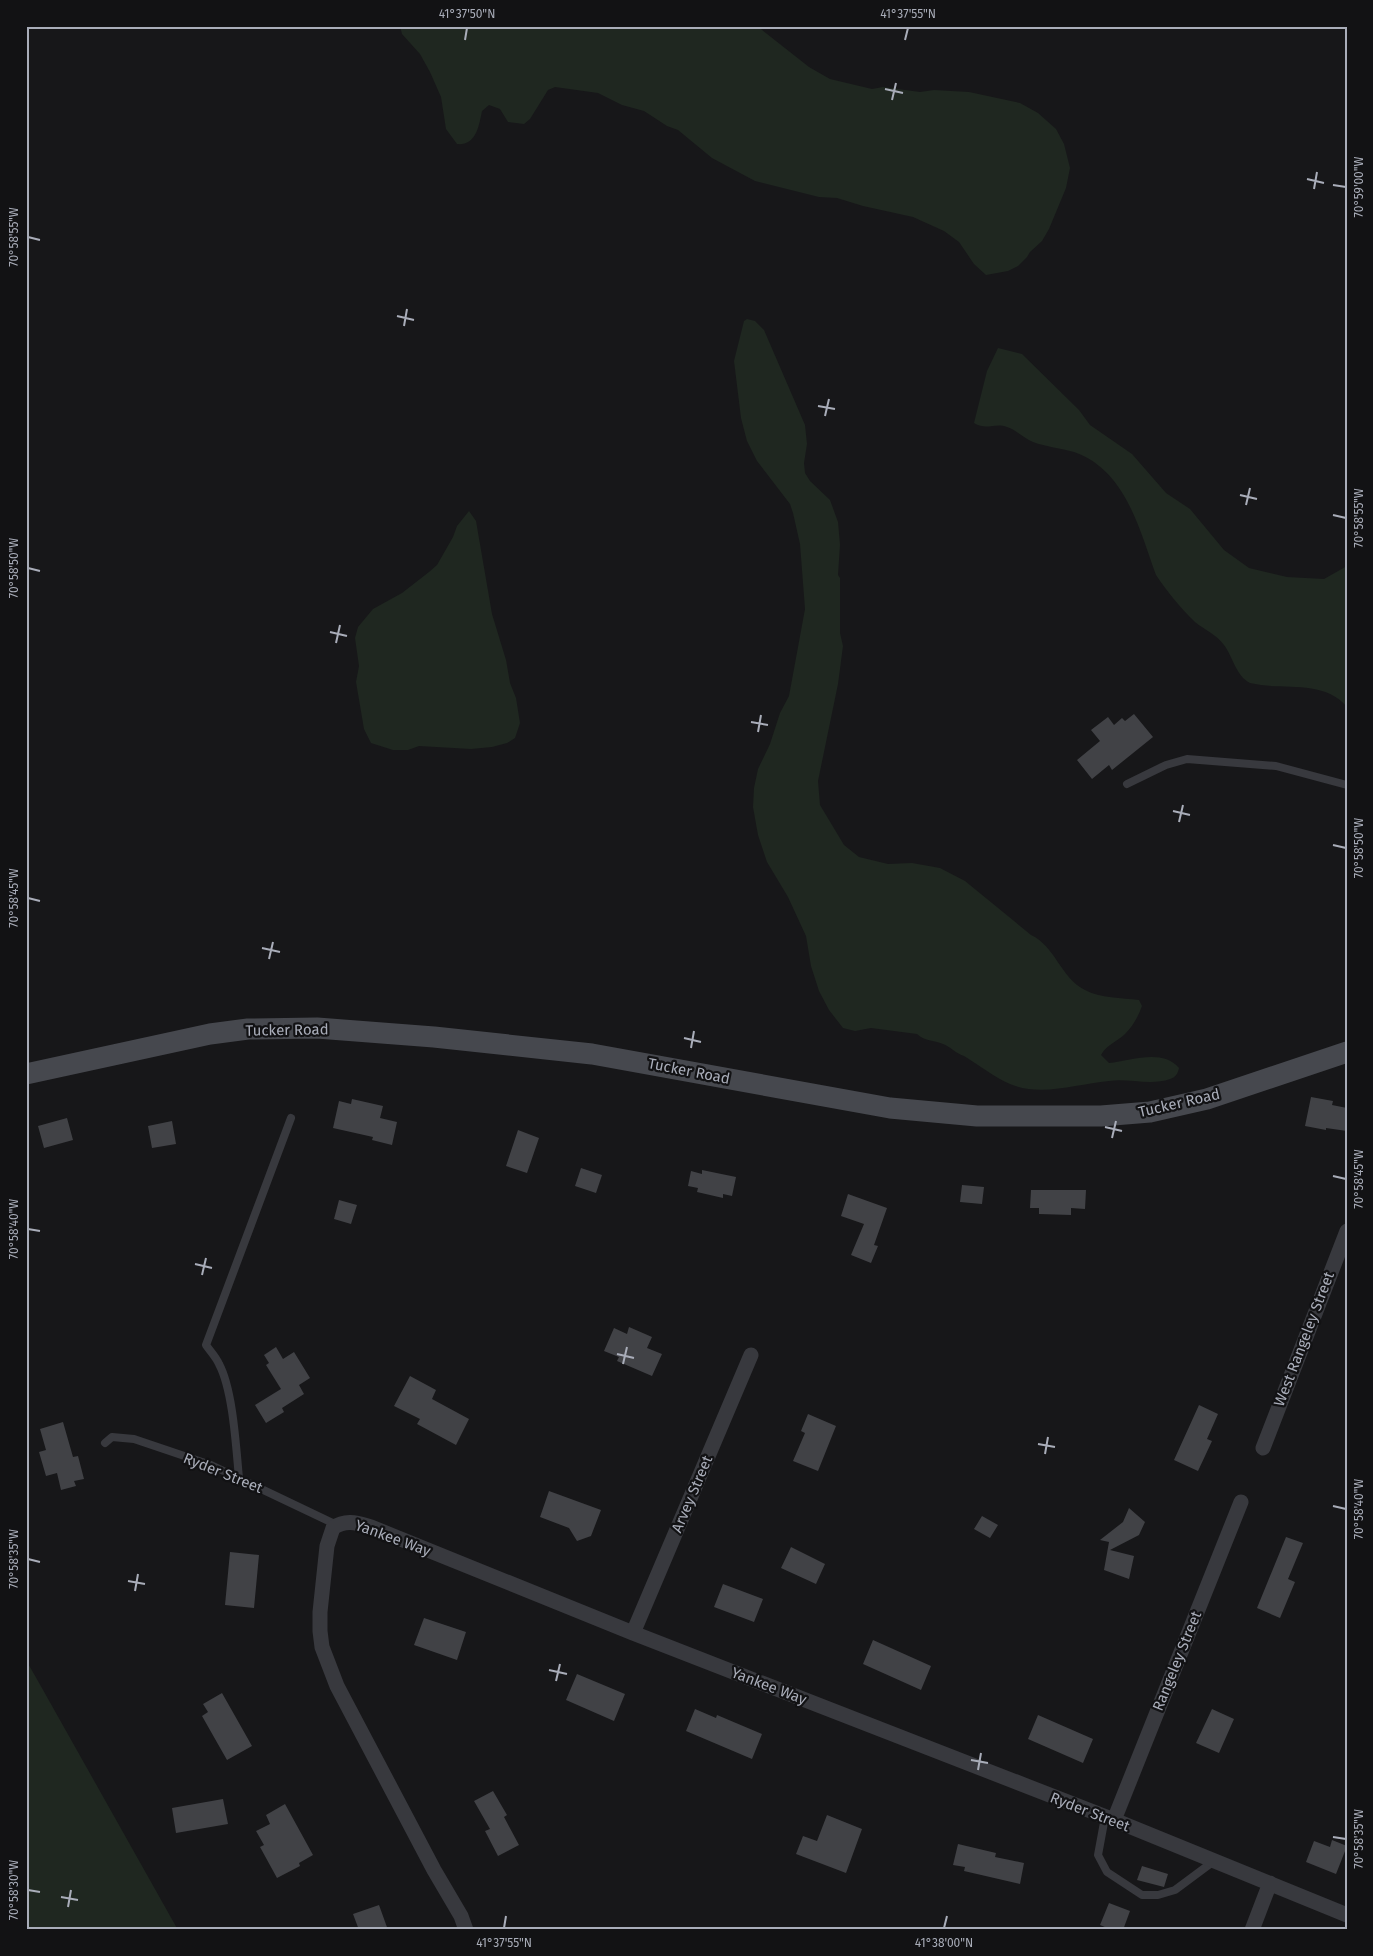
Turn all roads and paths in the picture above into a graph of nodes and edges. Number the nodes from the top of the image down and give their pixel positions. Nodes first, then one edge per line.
1 (1128, 784) dead end
2 (1347, 785) edge
3 (1347, 1052) edge
4 (26, 1074) edge
5 (291, 1118) dead end
6 (1347, 1230) edge
7 (751, 1355) dead end
8 (105, 1443) dead end
9 (1263, 1448) dead end
10 (239, 1478) junction
11 (1241, 1502) dead end
12 (337, 1525) junction
13 (633, 1633) junction
14 (833, 1710) joint
15 (1110, 1819) junction
16 (1214, 1861) junction
17 (1270, 1883) junction
18 (1347, 1915) edge
19 (466, 1930) edge
20 (1252, 1930) edge

1 - 2 lane
3 - 4 main road, Tucker Road
5 - 10 lane
6 - 9 street, West Rangeley Street
7 - 13 street, Arvey Street
8 - 10 lane, Ryder Street
10 - 12 lane, Ryder Street
11 - 15 street, Rangeley Street
12 - 13 street, Yankee Way
12 - 19 street, Yankee Way
13 - 14 street, Yankee Way
14 - 15 street, Ryder Street
15 - 16 street, Ryder Street
15 - 16 lane
16 - 17 street, Ryder Street
17 - 18 street, Ryder Street
17 - 20 street

